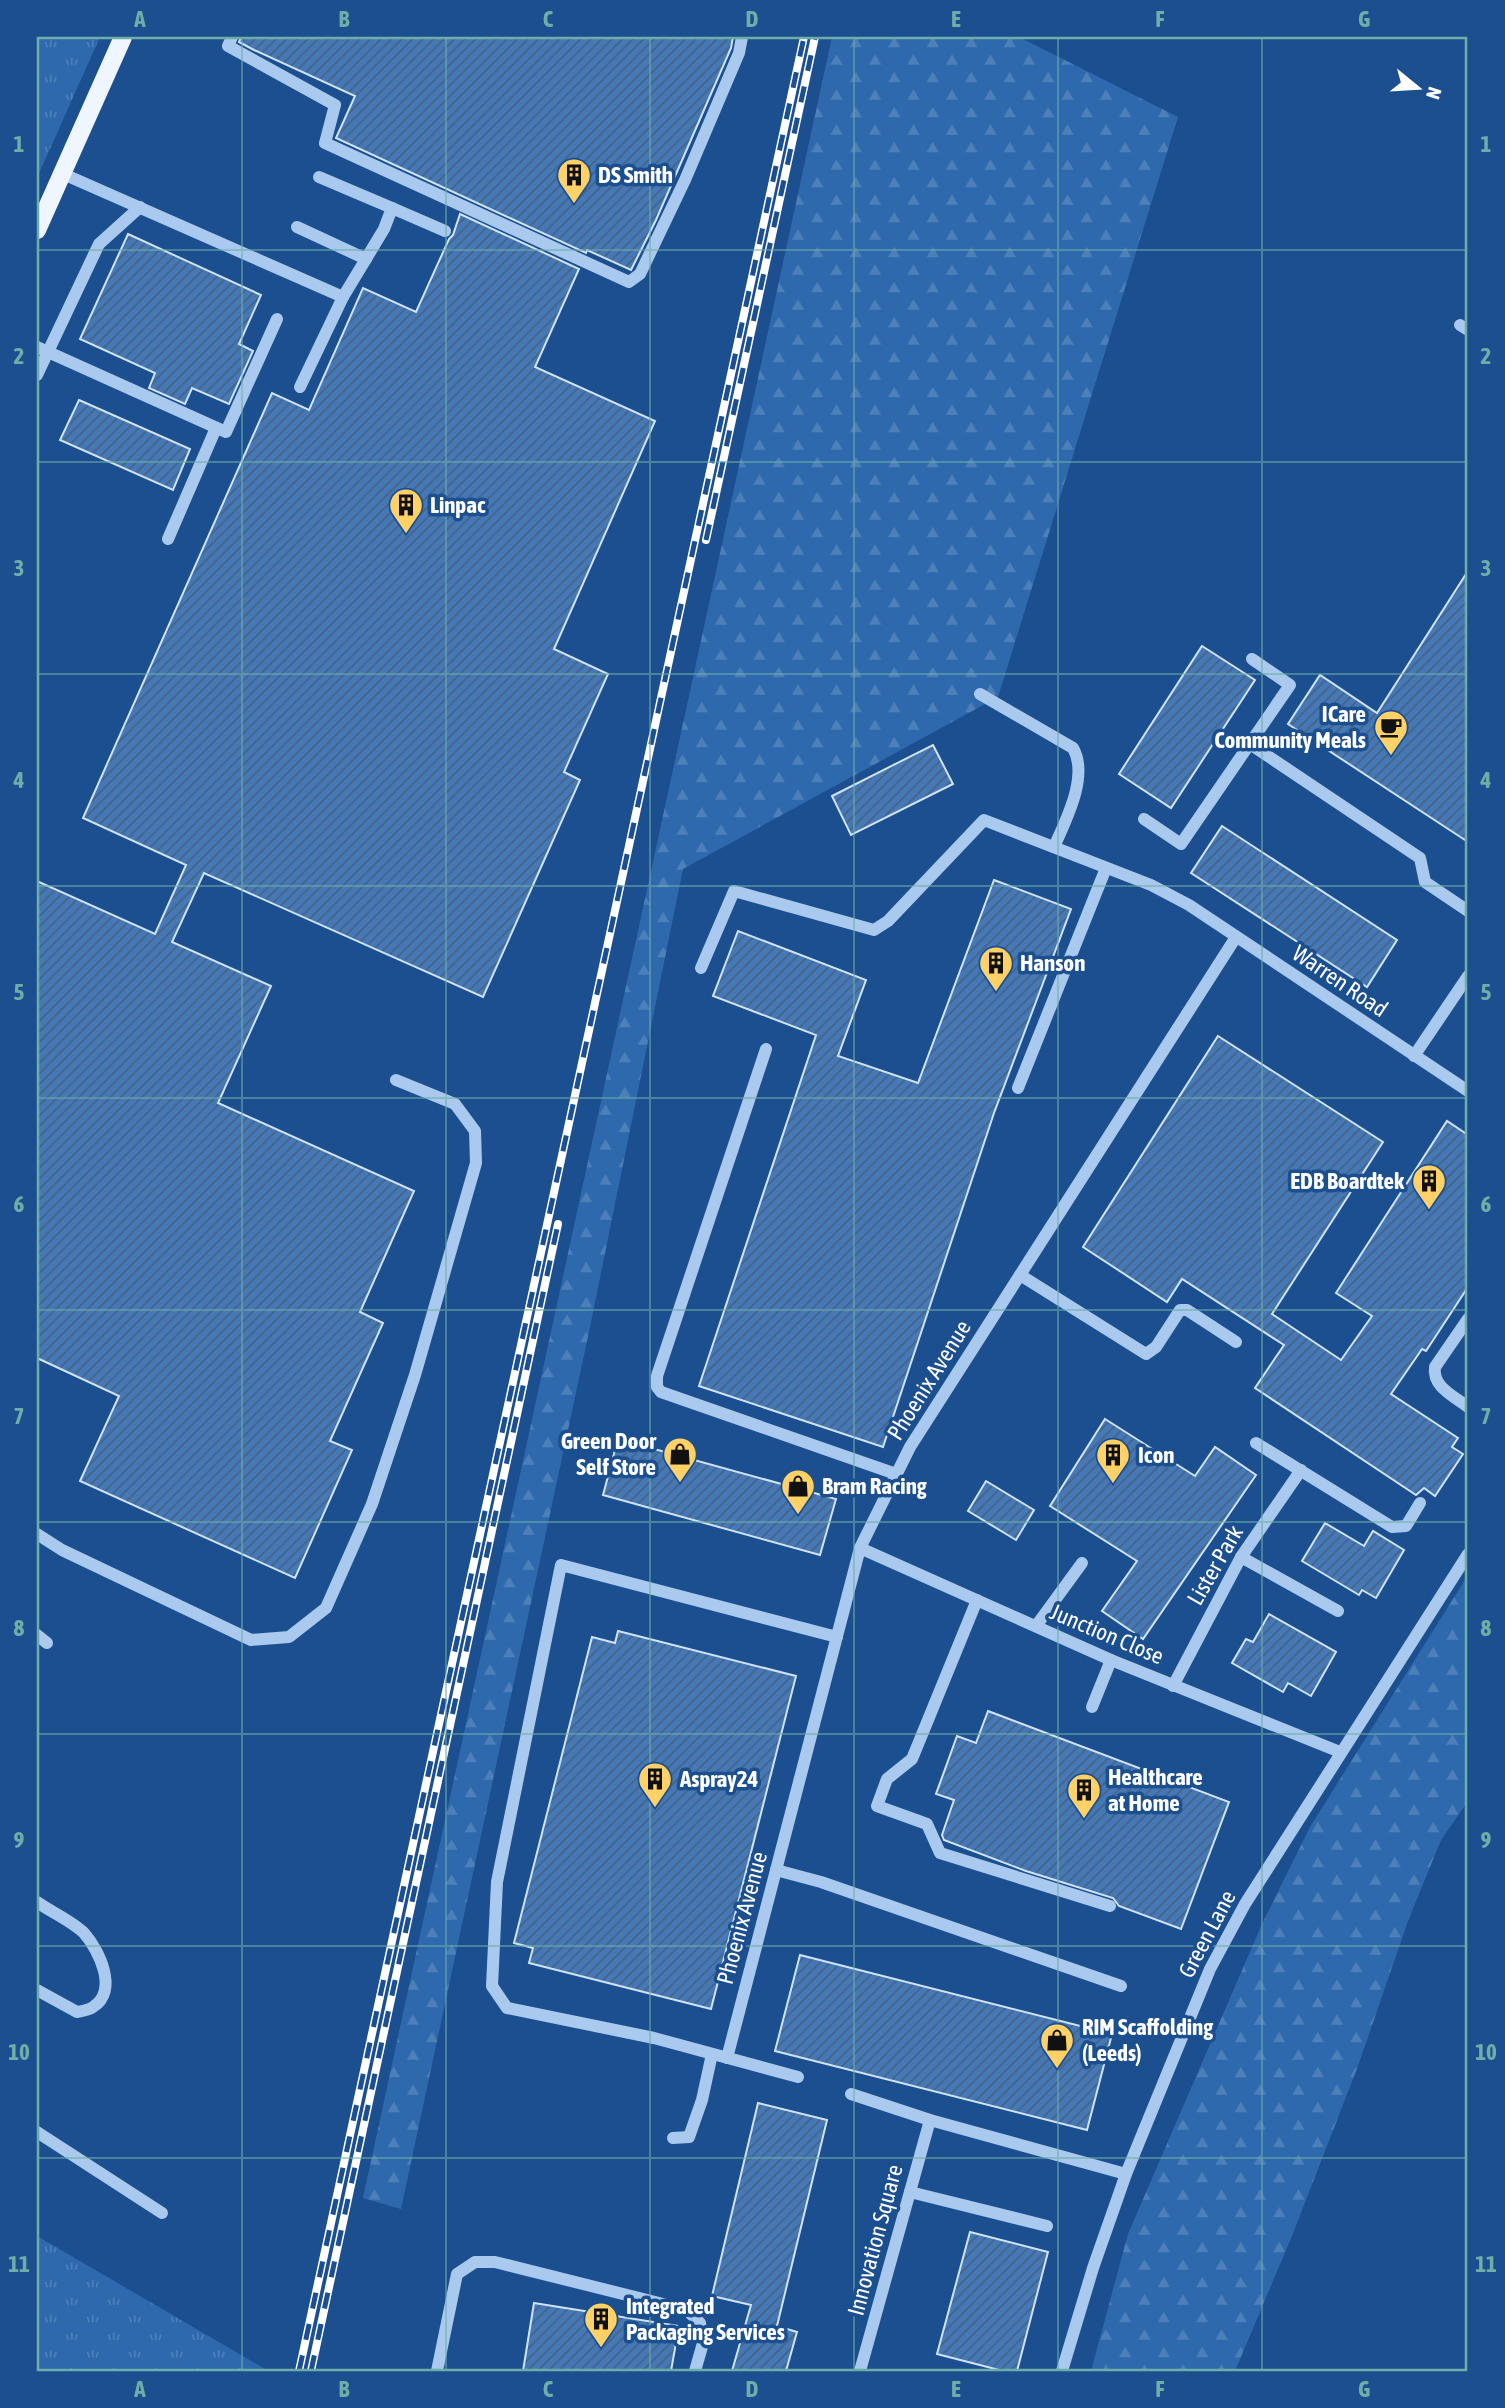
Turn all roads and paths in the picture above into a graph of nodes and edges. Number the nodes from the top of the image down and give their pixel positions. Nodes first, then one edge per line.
1 (123, 37) edge
2 (232, 37) edge
3 (742, 37) edge
4 (61, 173) junction
5 (319, 177) dead end
6 (140, 207) junction
7 (392, 208) junction
8 (297, 227) dead end
9 (37, 230) edge
10 (445, 231) dead end
11 (366, 259) junction
12 (343, 297) junction
13 (277, 319) dead end
14 (42, 350) edge
15 (37, 375) edge
16 (300, 387) dead end
17 (216, 428) junction
18 (168, 539) dead end
19 (1252, 659) dead end
20 (980, 694) dead end
21 (1250, 744) junction
22 (1144, 820) dead end
23 (1054, 847) junction
24 (1106, 868) junction
25 (1468, 911) edge
26 (1236, 937) junction
27 (701, 968) dead end
28 (1468, 976) edge
29 (766, 1049) dead end
30 (1414, 1056) junction
31 (396, 1080) dead end
32 (1018, 1088) dead end
33 (1468, 1091) edge
34 (1020, 1275) junction
35 (1468, 1319) edge
36 (1237, 1342) dead end
37 (1468, 1407) edge
38 (1256, 1443) dead end
39 (1301, 1470) junction
40 (897, 1474) junction
41 (1420, 1503) dead end
42 (37, 1534) edge
43 (860, 1548) junction
44 (1468, 1554) edge
45 (1241, 1557) junction
46 (1082, 1563) dead end
47 (977, 1600) junction
48 (1338, 1611) dead end
49 (1036, 1626) junction
50 (837, 1637) junction
51 (1111, 1660) junction
52 (1173, 1686) junction
53 (1092, 1707) dead end
54 (1340, 1752) junction
55 (776, 1870) junction
56 (37, 1902) edge
57 (1110, 1906) dead end
58 (1121, 1986) dead end
59 (37, 1990) edge
60 (712, 2054) junction
61 (727, 2058) junction
62 (798, 2077) dead end
63 (851, 2094) dead end
64 (930, 2120) junction
65 (37, 2132) edge
66 (673, 2138) dead end
67 (1126, 2174) junction
68 (910, 2192) junction
69 (162, 2213) dead end
70 (1047, 2226) dead end
71 (437, 2371) edge
72 (695, 2371) edge
73 (860, 2371) edge
74 (1062, 2371) edge

1 - 4 main road
2 - 3 street
4 - 6 street
4 - 9 main road
5 - 7 street
6 - 12 street
6 - 14 street
7 - 10 street
7 - 11 street
8 - 11 street
11 - 12 street
12 - 16 street
13 - 17 street
14 - 15 street
14 - 17 street
17 - 18 street
19 - 21 street
20 - 23 street
21 - 22 street
21 - 25 street
23 - 24 street, Warren Road
23 - 27 street, Warren Road
24 - 26 street, Warren Road
24 - 32 street
26 - 30 street, Warren Road
26 - 34 street, Phoenix Avenue
28 - 30 street
29 - 40 street
30 - 33 street, Warren Road
31 - 42 street
34 - 36 street
34 - 40 street, Phoenix Avenue
35 - 37 street
38 - 39 street
39 - 41 street
39 - 45 street, Lister Park
40 - 43 street, Phoenix Avenue
43 - 47 street, Junction Close
43 - 50 street, Phoenix Avenue
44 - 54 street, Green Lane
45 - 48 street
45 - 52 street, Lister Park
46 - 49 street
47 - 49 street, Junction Close
47 - 57 street
49 - 51 street, Junction Close
50 - 55 street, Phoenix Avenue
50 - 60 street
51 - 52 street, Junction Close
51 - 53 street
52 - 54 street, Junction Close
54 - 67 street, Green Lane
55 - 58 street
55 - 61 street, Phoenix Avenue
56 - 59 street
60 - 61 street
60 - 66 street
61 - 62 street
63 - 64 street
64 - 67 street
64 - 68 street, Innovation Square
65 - 69 street
67 - 74 street, Green Lane
68 - 70 street
68 - 73 street, Innovation Square
71 - 72 street

